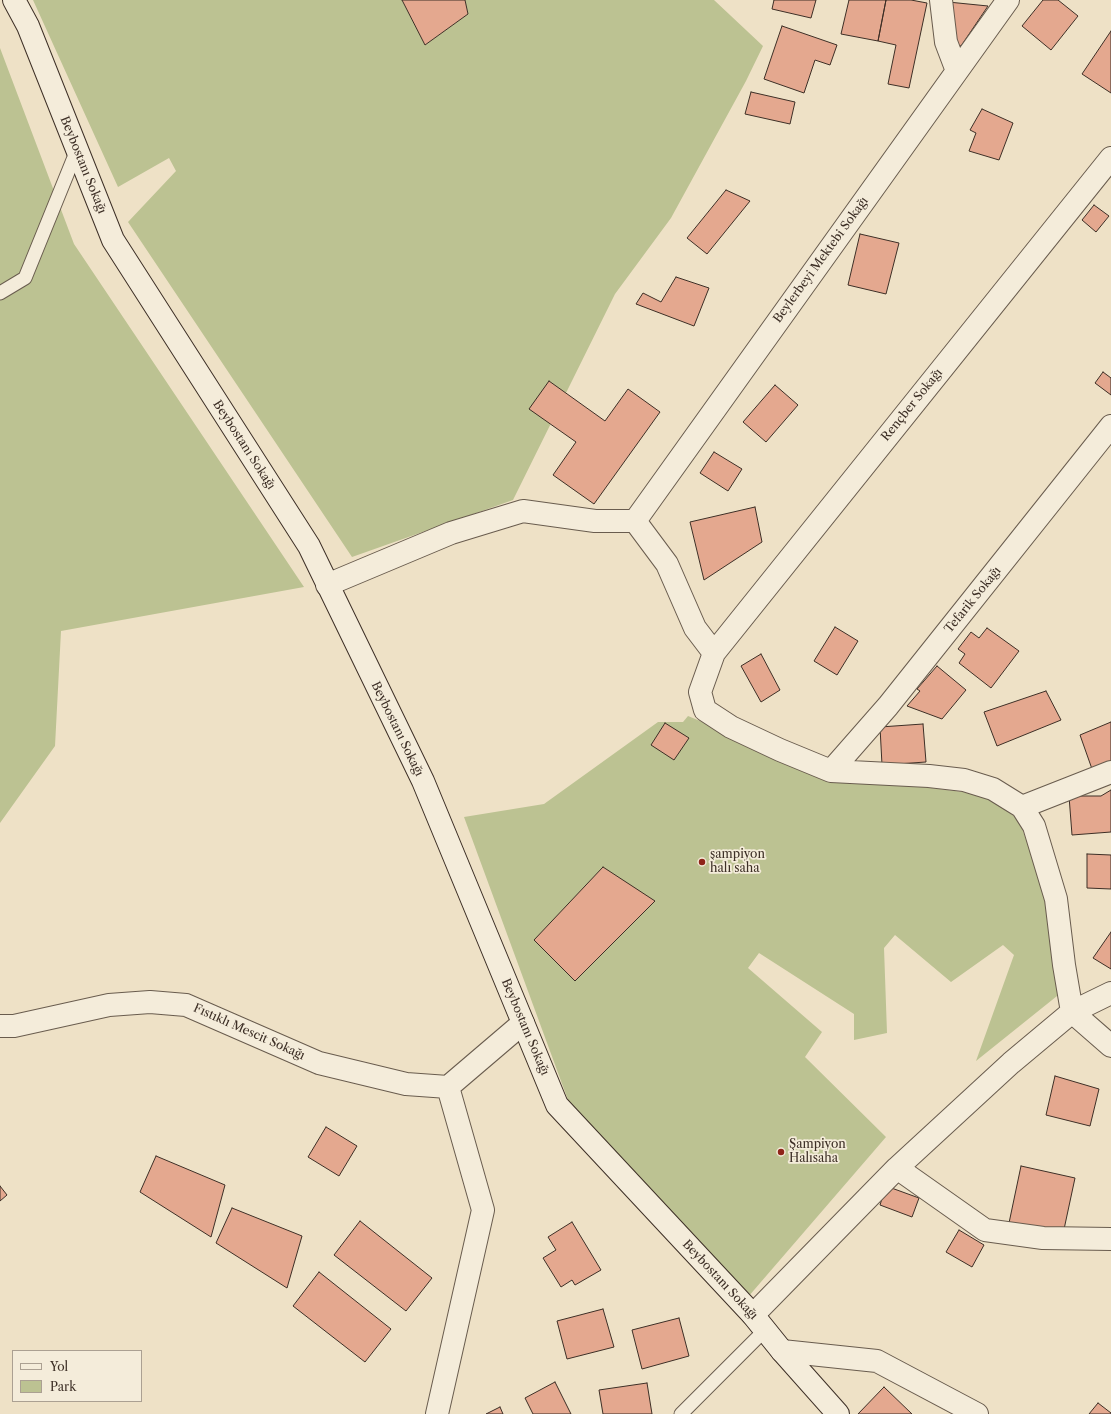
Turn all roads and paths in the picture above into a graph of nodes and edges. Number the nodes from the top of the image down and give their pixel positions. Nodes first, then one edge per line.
1 (14, 0) edge
2 (941, 0) edge
3 (1008, 0) edge
4 (957, 71) junction
5 (77, 150) junction
6 (1111, 158) edge
7 (0, 293) edge
8 (1111, 426) edge
9 (634, 521) junction
10 (328, 585) junction
11 (714, 653) junction
12 (831, 771) junction
13 (1111, 772) edge
14 (1022, 807) junction
15 (1111, 993) edge
16 (1072, 1012) junction
17 (523, 1023) junction
18 (0, 1026) edge
19 (1111, 1046) edge
20 (448, 1087) junction
21 (897, 1168) junction
22 (1111, 1239) edge
23 (759, 1323) junction
24 (782, 1351) junction
25 (437, 1414) edge
26 (681, 1414) edge
27 (838, 1414) edge
28 (977, 1414) edge

1 - 5 street, Beybostanı Sokağı
2 - 4 street
3 - 4 street, Beylerbeyi Mektebi Sokağı
4 - 9 street, Beylerbeyi Mektebi Sokağı
5 - 7 lane
5 - 10 street, Beybostanı Sokağı
6 - 11 street, Rençber Sokağı
8 - 12 street, Tefarik Sokağı
9 - 10 street
9 - 11 street
10 - 17 street, Beybostanı Sokağı
11 - 12 street, Rençber Sokağı
12 - 14 street, Rençber Sokağı
13 - 14 street
14 - 16 street
15 - 16 street
16 - 19 street
16 - 21 street
17 - 20 street
17 - 23 street, Beybostanı Sokağı
18 - 20 street, Fıstıklı Mescit Sokağı
20 - 25 street
21 - 22 street
21 - 23 street
23 - 24 street, Beybostanı Sokağı
23 - 26 lane
24 - 27 street, Beybostanı Sokağı
24 - 28 street

